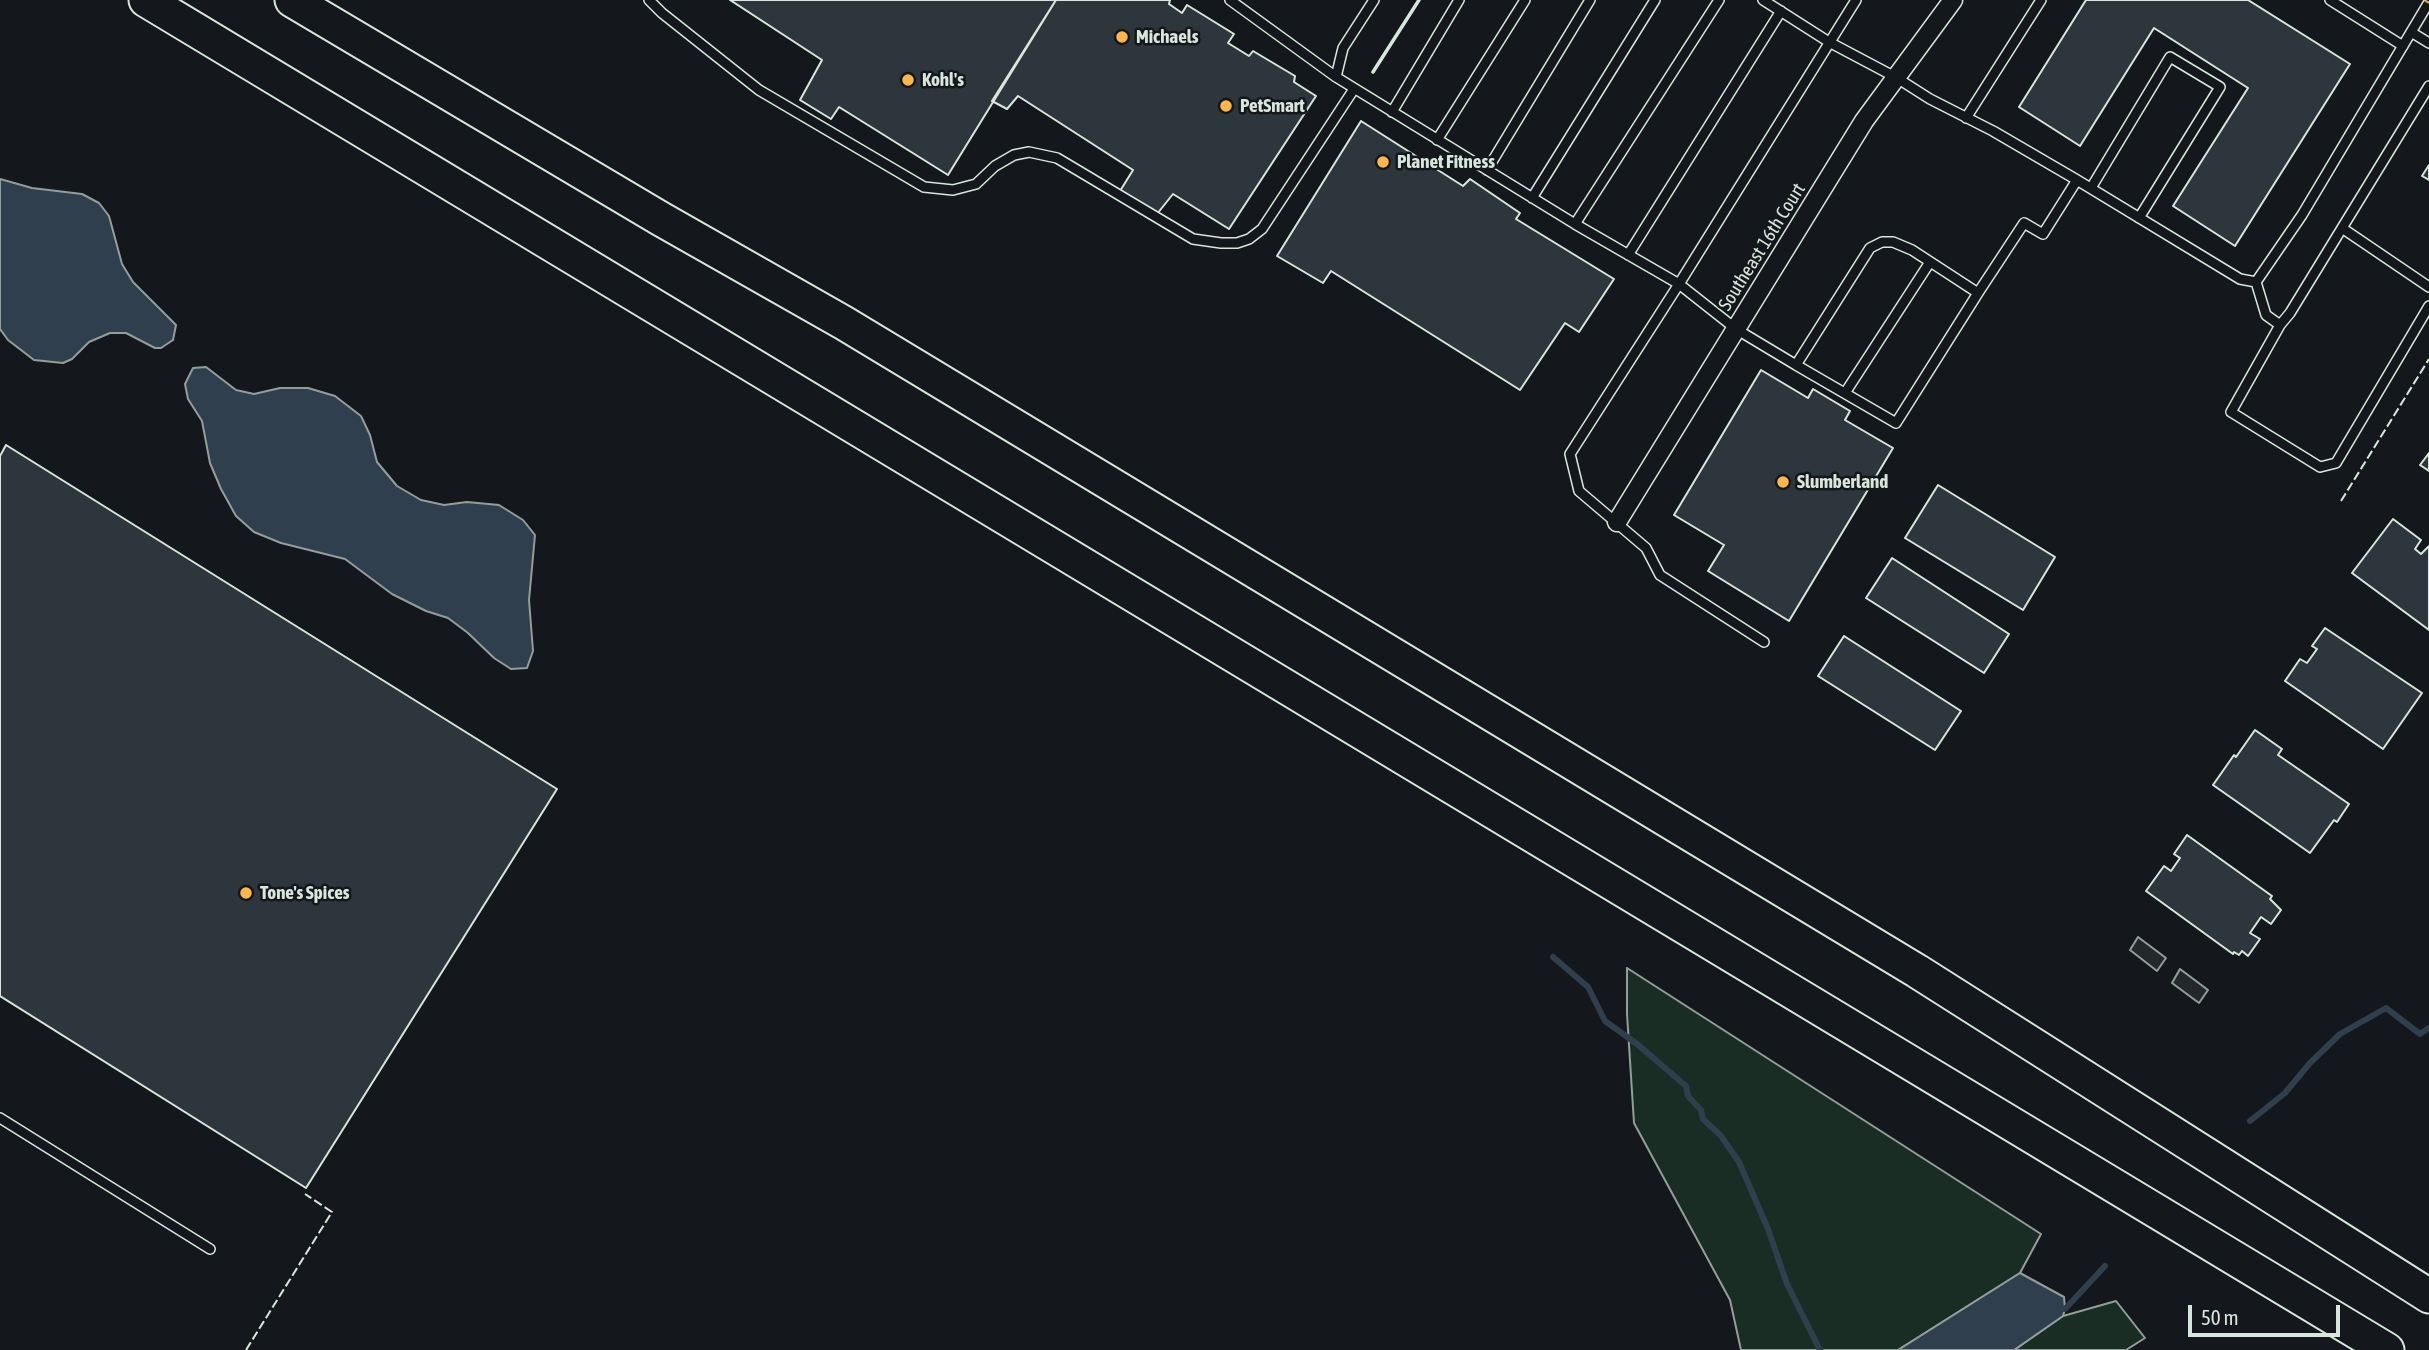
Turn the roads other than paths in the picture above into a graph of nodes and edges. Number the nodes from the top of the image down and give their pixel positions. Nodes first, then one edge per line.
1 (146, 0) edge
2 (292, 0) edge
3 (649, 0) edge
4 (1230, 0) edge
5 (1374, 0) edge
6 (1459, 0) edge
7 (1525, 0) edge
8 (1590, 0) edge
9 (1655, 0) edge
10 (1719, 0) edge
11 (1763, 0) edge
12 (1856, 0) edge
13 (1953, 0) edge
14 (2040, 0) edge
15 (2330, 0) edge
16 (2429, 2) edge
17 (1781, 11) junction
18 (2411, 32) junction
19 (1829, 42) junction
20 (2429, 43) edge
21 (2403, 46) junction
22 (1336, 77) junction
23 (1897, 78) junction
24 (2429, 86) edge
25 (1354, 89) junction
26 (1392, 112) junction
27 (1966, 118) junction
28 (1437, 139) junction
29 (1486, 170) junction
30 (2077, 180) junction
31 (2091, 188) junction
32 (1532, 198) junction
33 (2139, 218) junction
34 (1574, 224) junction
35 (2342, 228) junction
36 (1628, 255) junction
37 (1930, 262) junction
38 (2256, 282) junction
39 (1679, 284) junction
40 (2429, 286) edge
41 (1978, 293) junction
42 (2429, 306) edge
43 (2280, 325) junction
44 (1736, 328) junction
45 (1796, 365) junction
46 (1845, 393) junction
47 (1617, 522) junction
48 (1764, 642) dead end
49 (0, 1118) edge
50 (211, 1249) dead end
51 (2429, 1296) edge
52 (2387, 1350) edge

1 - 52 highway
2 - 51 highway
3 - 25 lane
4 - 22 lane
5 - 22 lane
6 - 26 lane
7 - 28 lane
8 - 29 lane
9 - 32 lane
10 - 34 lane
11 - 17 lane
12 - 19 lane
13 - 23 street, Southeast 16th Court
14 - 27 lane
15 - 21 lane
16 - 18 lane
17 - 19 lane
17 - 36 lane
18 - 20 lane
18 - 21 lane
19 - 23 lane
19 - 39 lane
21 - 38 lane
22 - 25 lane
23 - 27 lane
23 - 44 street, Southeast 16th Court
24 - 35 lane
25 - 26 lane
26 - 28 lane
27 - 30 lane
28 - 29 lane
29 - 32 lane
30 - 31 lane
30 - 41 lane
31 - 33 lane
31 - 33 lane
32 - 34 lane
33 - 38 lane
34 - 36 lane
35 - 40 lane
35 - 43 lane
36 - 39 lane
37 - 41 lane
37 - 45 lane
37 - 46 lane
38 - 43 lane
39 - 44 lane
39 - 47 lane
41 - 46 lane
42 - 43 lane
44 - 45 lane
44 - 47 street, Southeast 16th Court
45 - 46 lane
47 - 48 lane
49 - 50 lane

